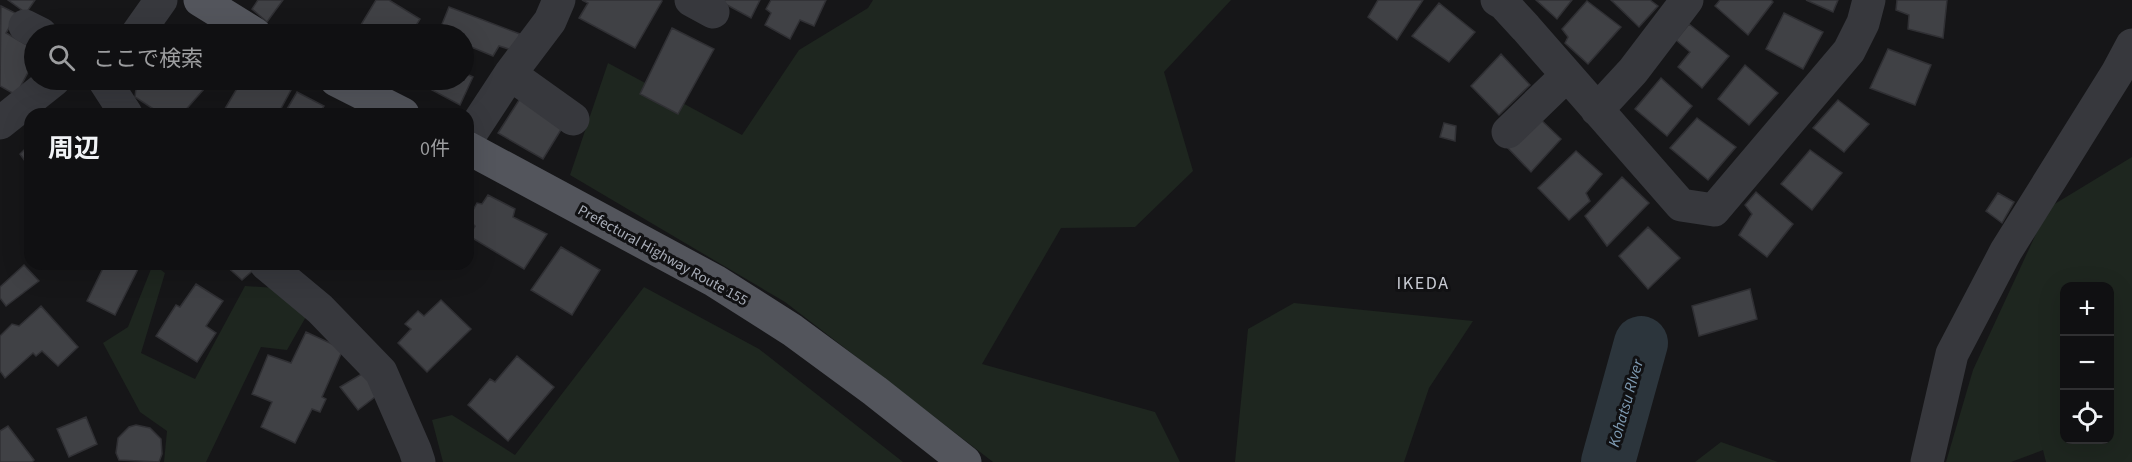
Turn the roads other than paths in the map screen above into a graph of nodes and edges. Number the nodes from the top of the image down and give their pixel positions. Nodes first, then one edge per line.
1 (161, 0) edge
2 (200, 0) edge
3 (559, 0) edge
4 (1687, 0) edge
5 (1869, 0) edge
6 (1502, 1) edge
7 (144, 24) edge
8 (239, 24) edge
9 (2132, 45) edge
10 (510, 74) junction
11 (1566, 76) junction
12 (41, 90) edge
13 (110, 90) edge
14 (356, 90) edge
15 (122, 108) edge
16 (391, 108) edge
17 (1597, 110) junction
18 (573, 120) dead end
19 (0, 123) edge
20 (474, 129) edge
21 (1508, 132) dead end
22 (474, 151) edge
23 (273, 270) edge
24 (419, 462) edge
25 (965, 462) edge
26 (1927, 462) edge

1 - 7 street
2 - 8 main road
3 - 10 street
4 - 17 street
5 - 17 street
6 - 11 street
9 - 26 street
10 - 18 street
10 - 20 street
11 - 17 street
11 - 21 street
12 - 19 street
13 - 15 street
14 - 16 main road
22 - 25 main road, Prefectural Highway Route 155
23 - 24 street

